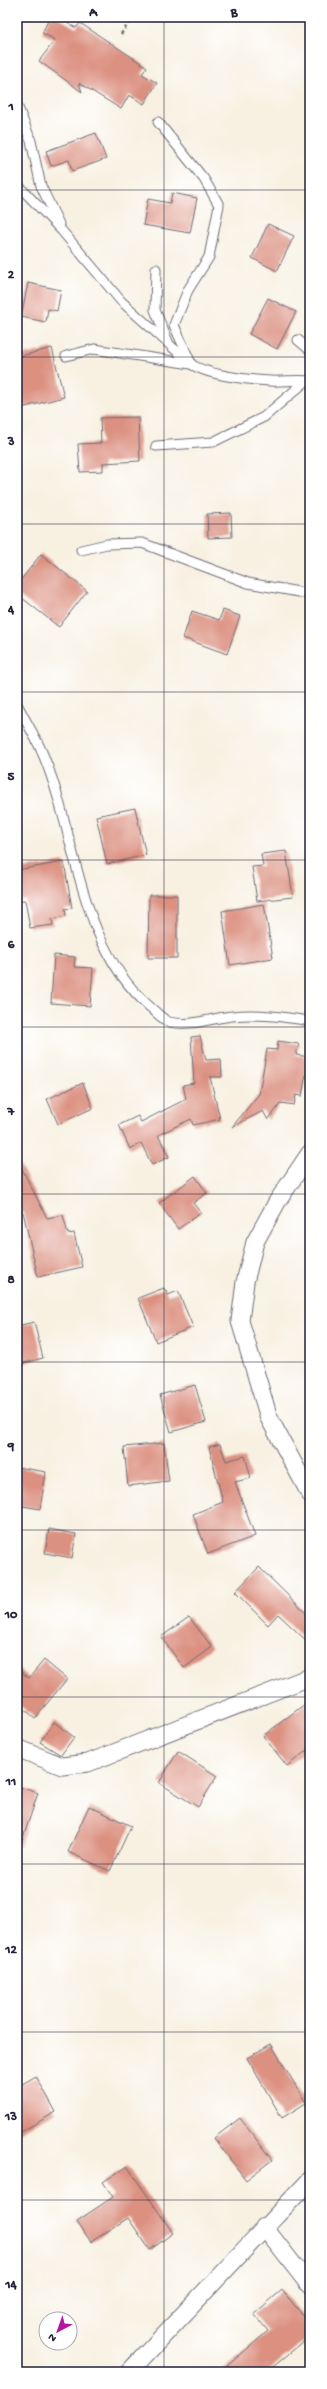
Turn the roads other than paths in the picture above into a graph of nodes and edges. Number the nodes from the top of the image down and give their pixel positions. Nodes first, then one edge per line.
1 (17, 105) edge
2 (158, 122) dead end
3 (17, 184) edge
4 (62, 231) junction
5 (156, 269) dead end
6 (298, 340) dead end
7 (310, 350) edge
8 (66, 356) dead end
9 (191, 364) junction
10 (308, 381) edge
11 (156, 446) dead end
12 (81, 550) dead end
13 (310, 594) edge
14 (17, 704) edge
15 (310, 1021) edge
16 (310, 1153) edge
17 (310, 1494) edge
18 (310, 1677) edge
19 (17, 1748) edge
20 (310, 2180) edge
21 (264, 2226) junction
22 (310, 2286) edge
23 (129, 2372) edge

1 - 4 lane
2 - 9 lane
3 - 4 lane
4 - 9 lane
5 - 9 lane
6 - 7 lane
8 - 9 lane
9 - 10 lane
10 - 11 lane
12 - 13 lane
14 - 15 lane
16 - 17 street
18 - 19 street
20 - 21 street
21 - 22 street
21 - 23 street

